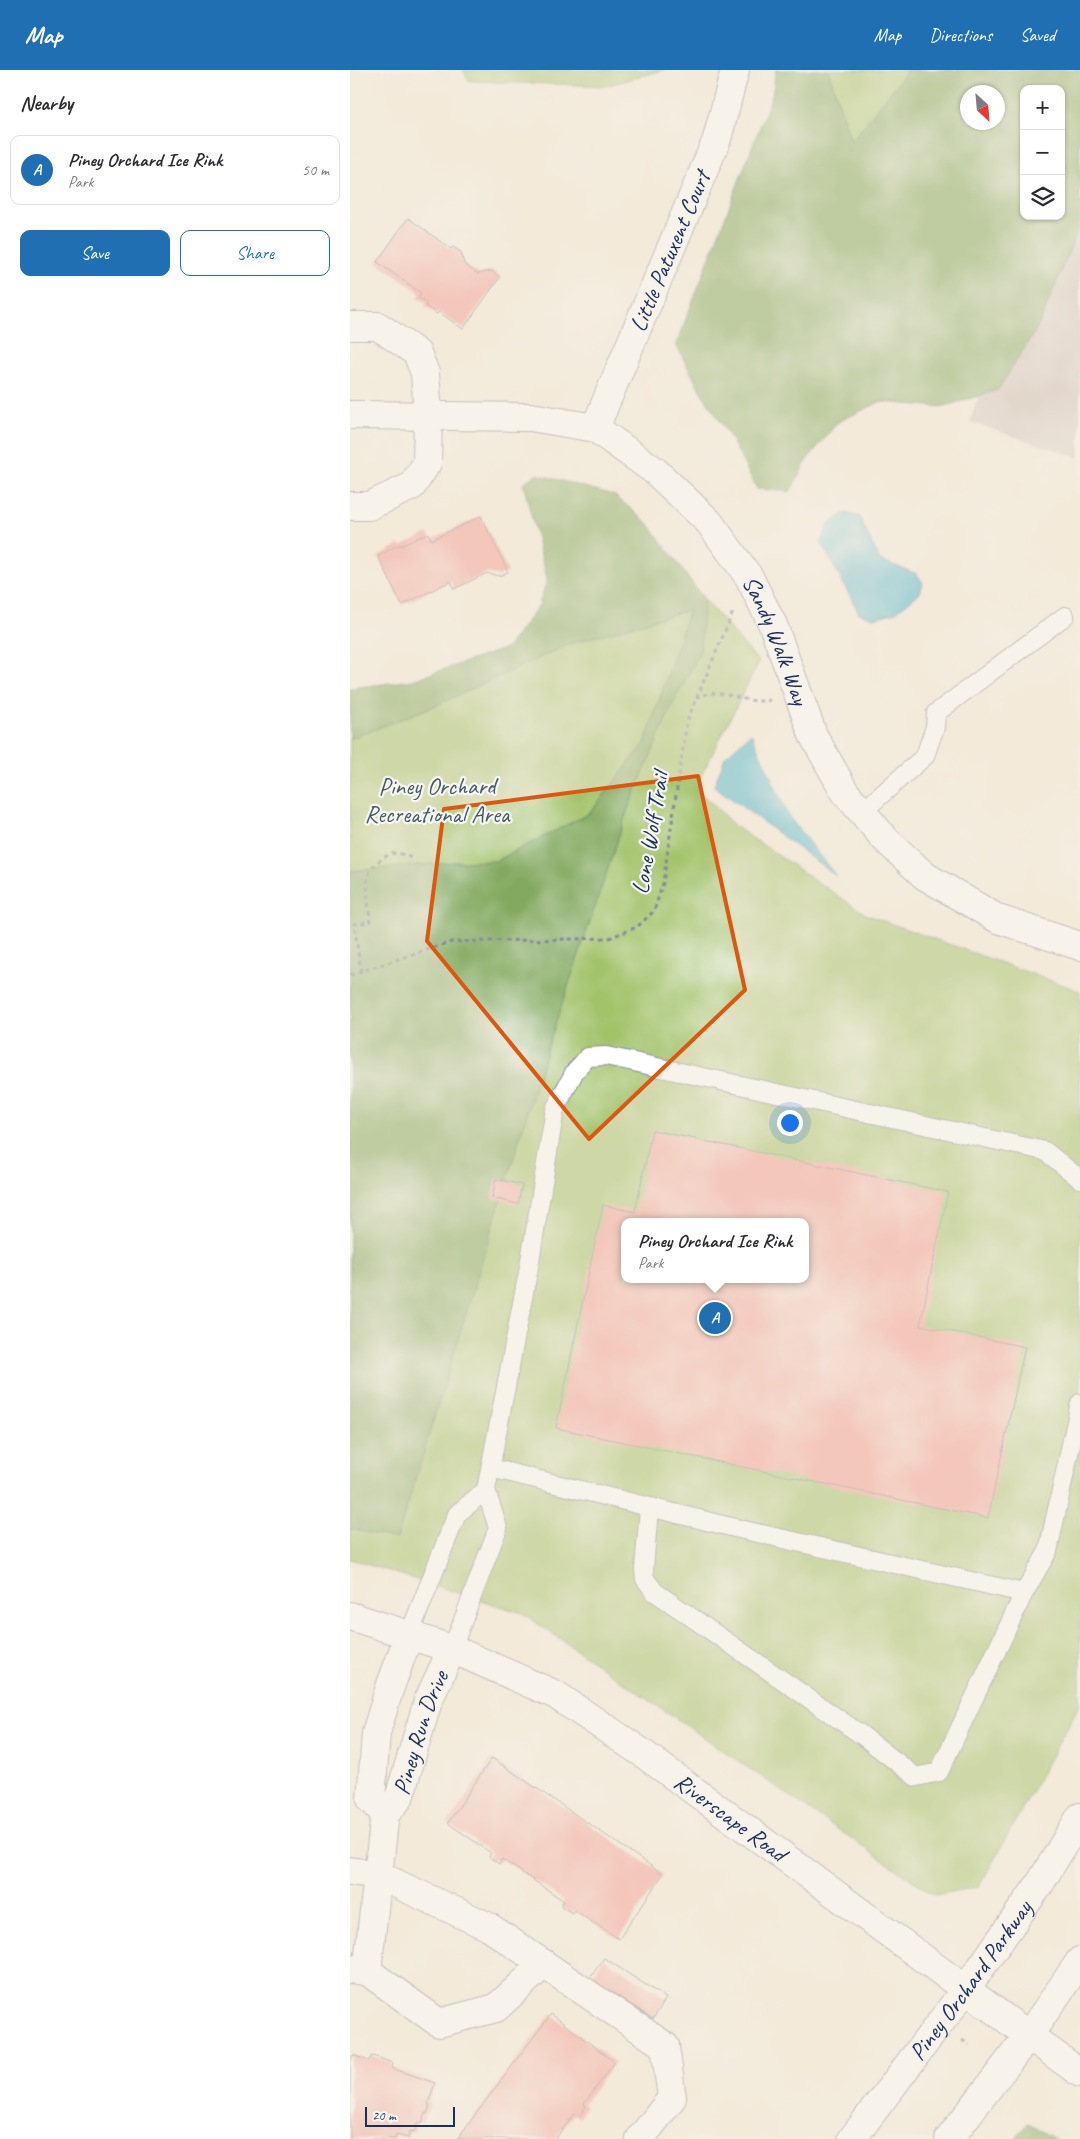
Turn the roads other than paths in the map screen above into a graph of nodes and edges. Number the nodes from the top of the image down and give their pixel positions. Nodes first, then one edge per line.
1 (735, 70) edge
2 (350, 326) edge
3 (350, 415) edge
4 (428, 415) junction
5 (595, 428) junction
6 (350, 506) edge
7 (1065, 616) dead end
8 (862, 812) junction
9 (1080, 946) edge
10 (1080, 1179) edge
11 (1080, 1403) edge
12 (491, 1468) junction
13 (486, 1490) junction
14 (649, 1508) junction
15 (1024, 1593) junction
16 (350, 1616) edge
17 (409, 1635) junction
18 (452, 1650) junction
19 (385, 1814) junction
20 (1080, 1817) edge
21 (350, 1871) edge
22 (378, 1875) junction
23 (1080, 1961) edge
24 (544, 1964) junction
25 (358, 1970) edge
26 (965, 1990) junction
27 (1028, 2035) junction
28 (1080, 2073) edge
29 (640, 2139) edge
30 (852, 2139) edge
31 (949, 2139) edge

1 - 5 street, Little Patuxent Court
2 - 4 street
3 - 4 street, Sandy Walk Way
4 - 5 street, Sandy Walk Way
4 - 6 street
5 - 8 street, Sandy Walk Way
7 - 8 lane
8 - 9 street, Sandy Walk Way
10 - 12 lane
11 - 15 lane
12 - 13 lane
12 - 14 lane
13 - 17 lane
13 - 18 lane
14 - 15 lane
14 - 15 lane
16 - 17 street, Riverscape Road
17 - 18 street, Riverscape Road
17 - 19 street, Piney Run Drive
18 - 19 street, Piney Run Drive
18 - 26 street, Riverscape Road
19 - 22 street, Piney Run Drive
20 - 26 street, Piney Orchard Parkway
21 - 22 street
22 - 24 street
22 - 25 street, Piney Run Drive
23 - 27 street
24 - 25 street
24 - 29 street
26 - 27 street, Riverscape Road
26 - 30 street, Piney Orchard Parkway
27 - 28 street, Riverscape Road
27 - 31 street

